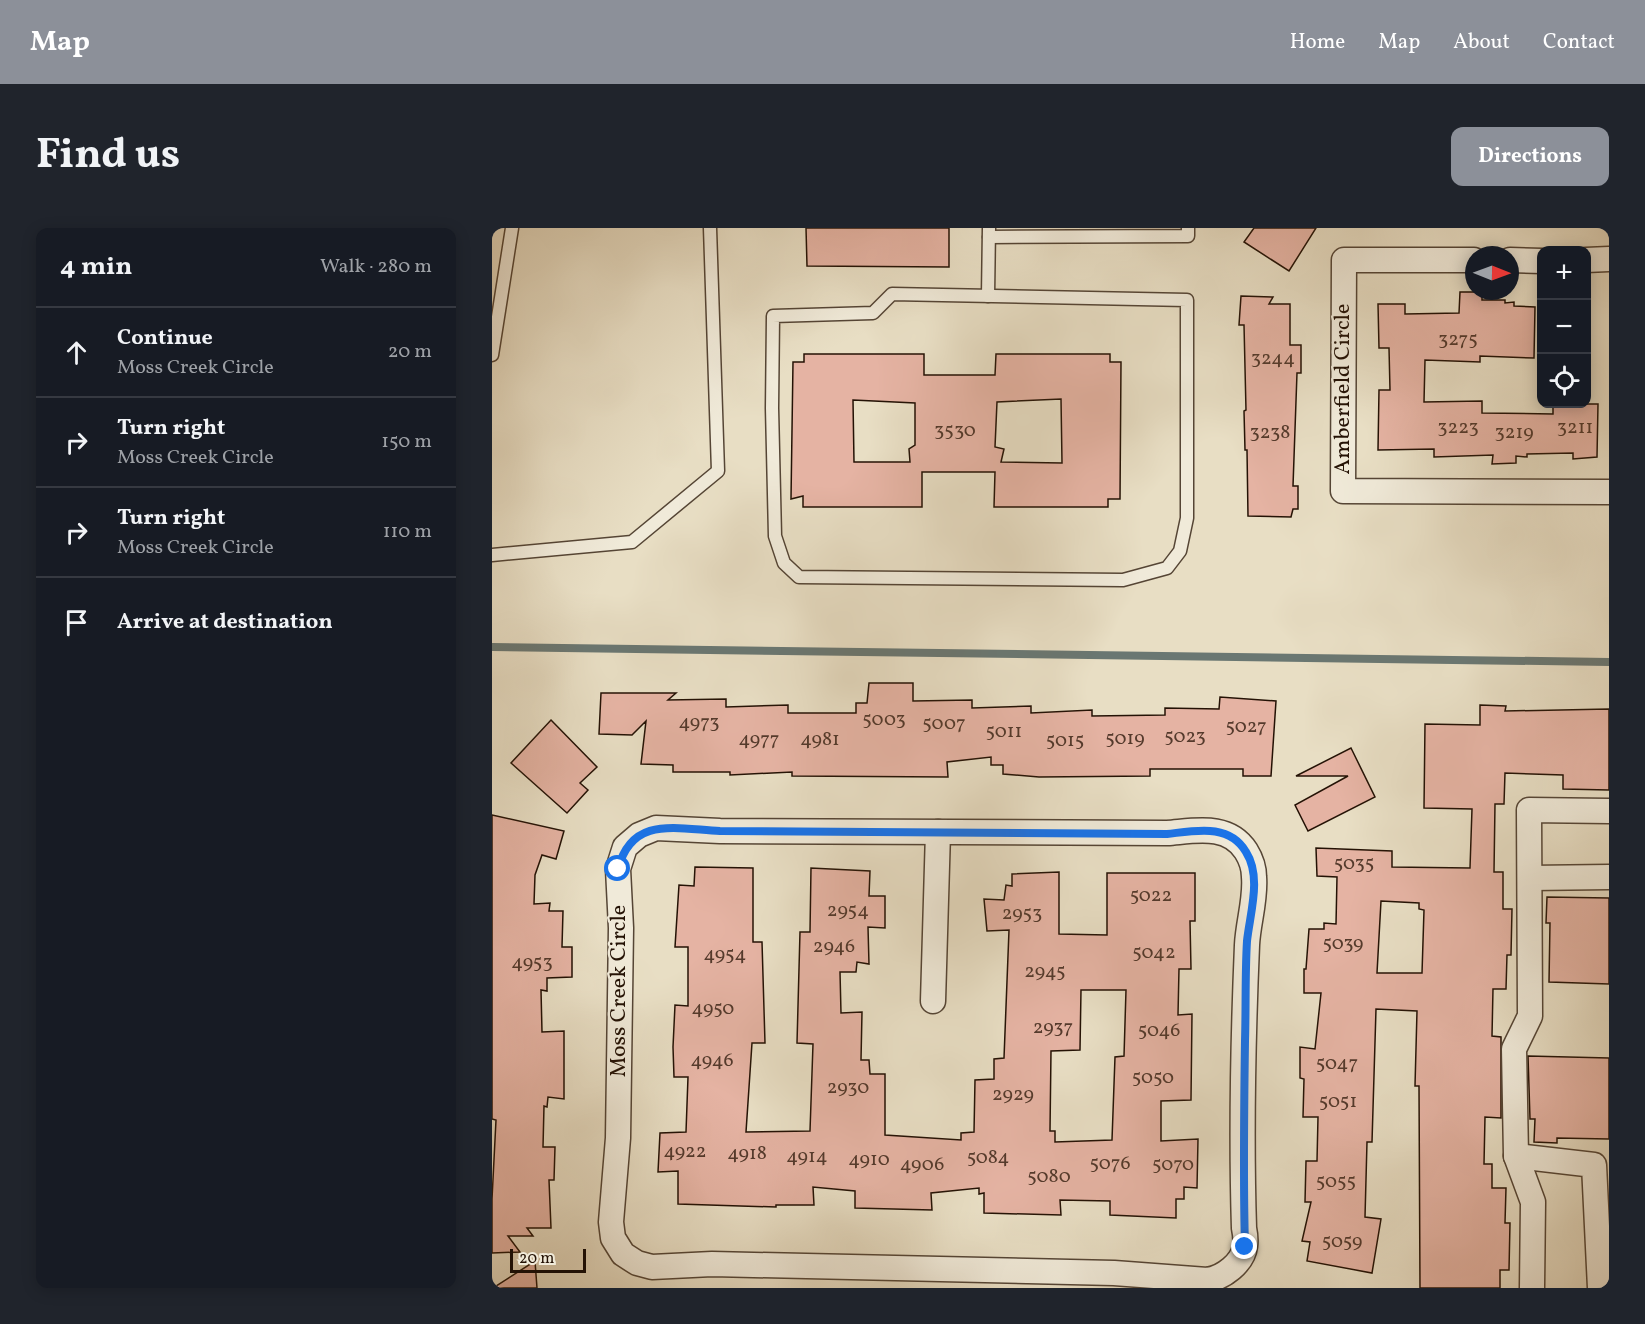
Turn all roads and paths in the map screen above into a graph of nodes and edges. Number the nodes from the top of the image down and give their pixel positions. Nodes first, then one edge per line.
1 (512, 228) edge
2 (710, 228) edge
3 (1188, 228) edge
4 (989, 232) edge
5 (1609, 259) edge
6 (1465, 260) edge
7 (1591, 260) edge
8 (1519, 261) edge
9 (1537, 261) edge
10 (988, 296) junction
11 (492, 355) edge
12 (1609, 492) edge
13 (492, 555) edge
14 (1609, 811) edge
15 (938, 832) junction
16 (1530, 878) junction
17 (1609, 878) edge
18 (933, 1001) dead end
19 (1516, 1156) junction
20 (927, 1278) edge
21 (1532, 1288) edge
22 (1600, 1288) edge

1 - 11 lane
2 - 13 lane
3 - 4 lane
4 - 10 lane
5 - 7 street
6 - 12 street, Amberfield Circle
8 - 9 street
10 - 10 lane
14 - 16 street
15 - 18 street
15 - 20 street, Moss Creek Circle
15 - 20 street, Moss Creek Circle
16 - 17 street
16 - 19 street
19 - 21 street
19 - 22 street

